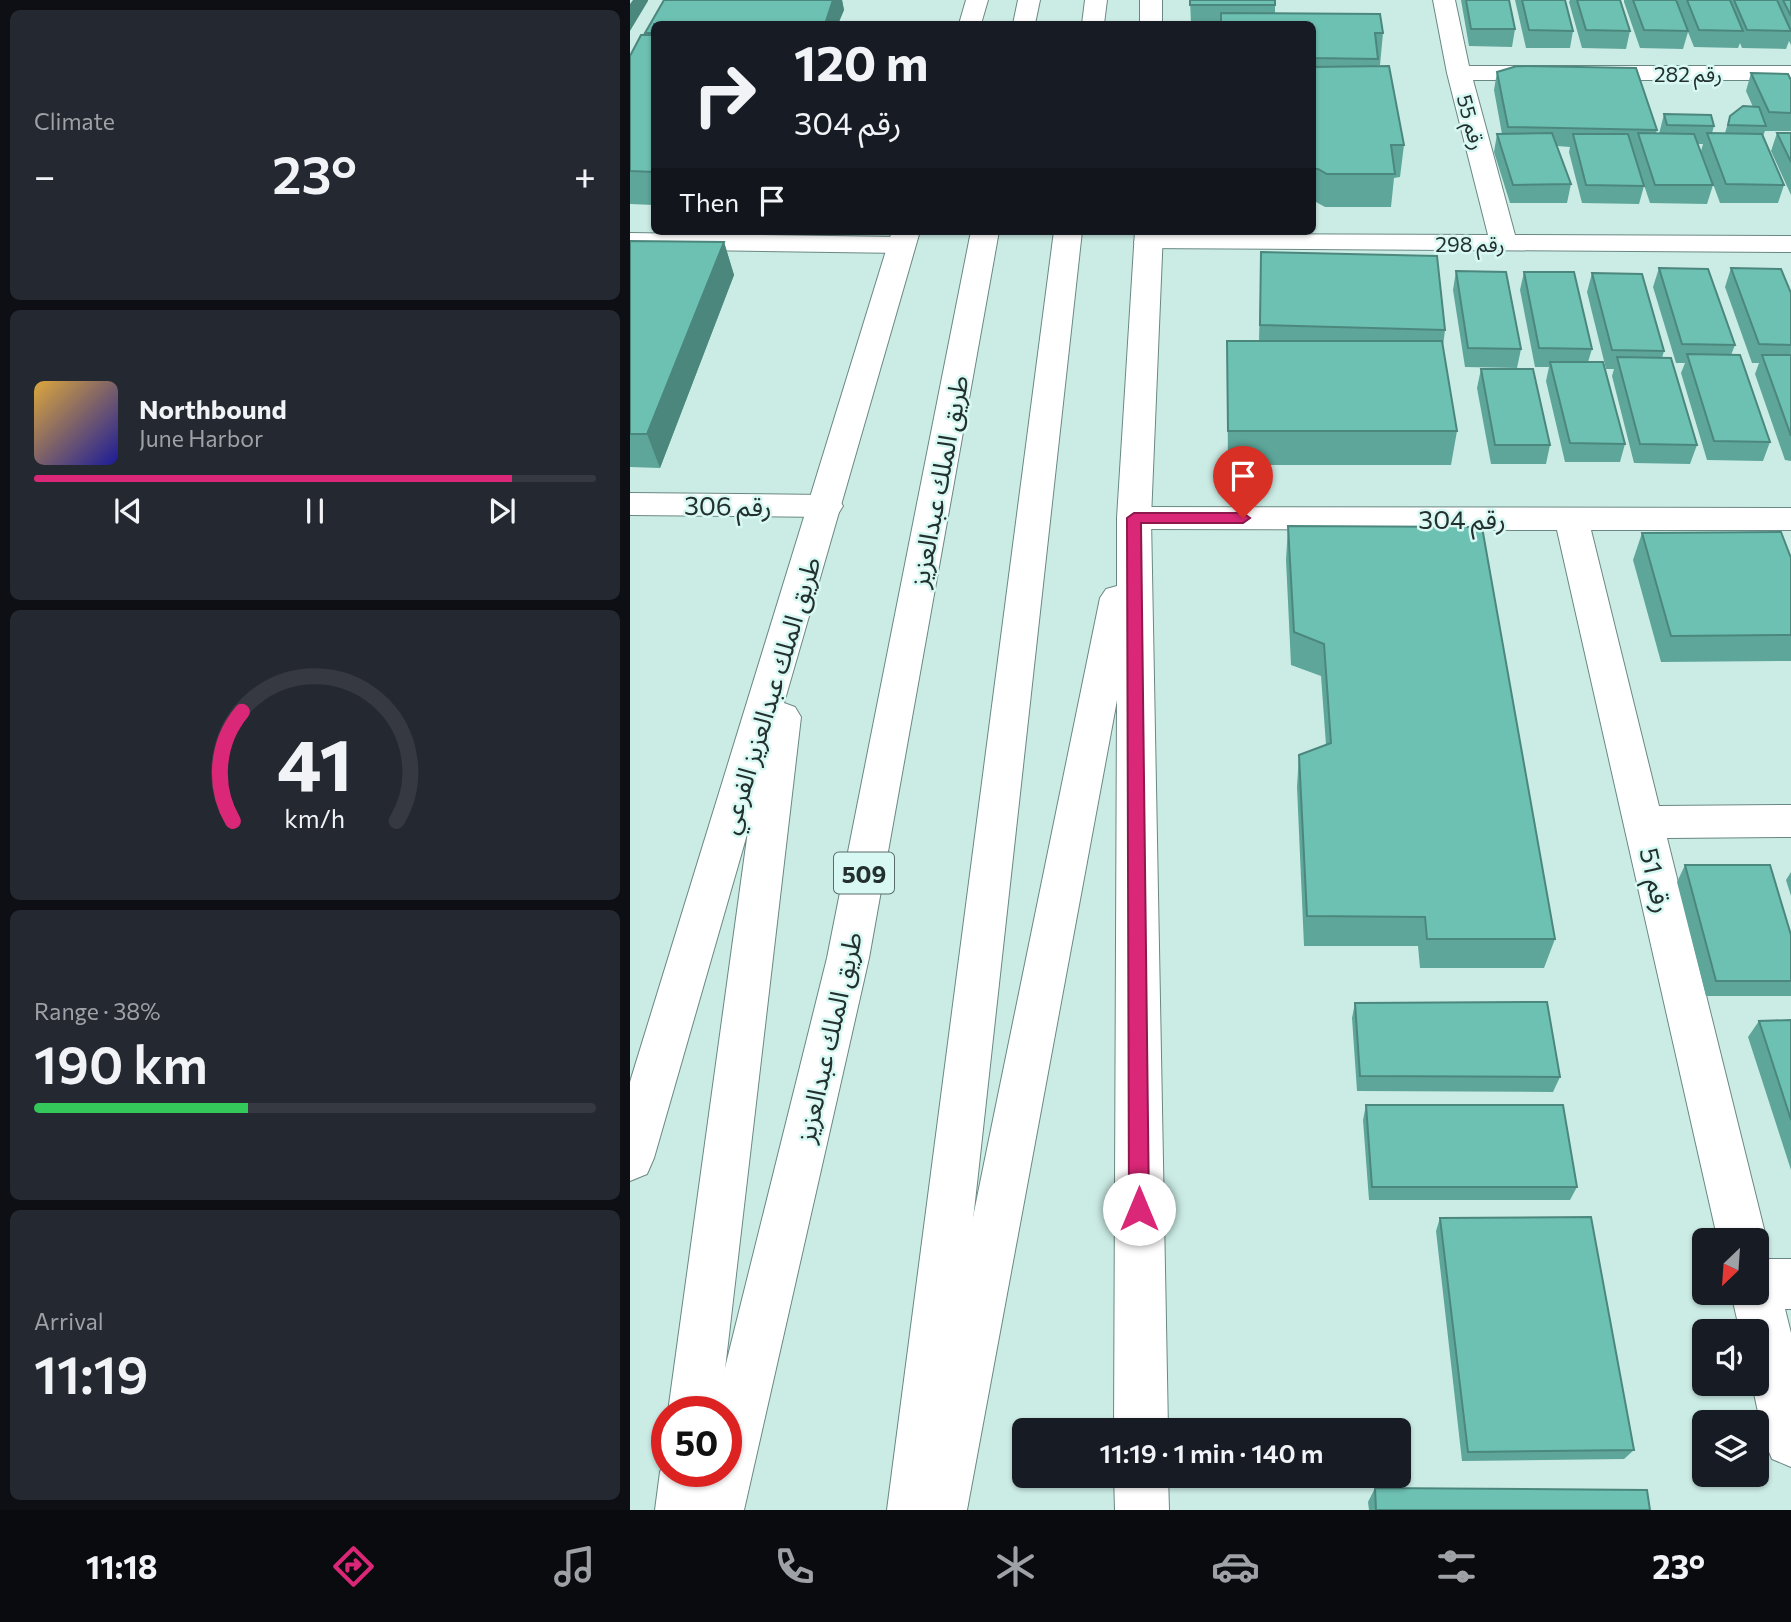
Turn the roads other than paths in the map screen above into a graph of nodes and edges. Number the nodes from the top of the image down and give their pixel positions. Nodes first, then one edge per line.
1 (977, 0) edge
2 (1029, 0) edge
3 (1096, 0) edge
4 (1151, 0) edge
5 (1444, 0) edge
6 (971, 21) edge
7 (1025, 21) edge
8 (1093, 21) edge
9 (1151, 21) edge
10 (1459, 73) junction
11 (1791, 73) edge
12 (984, 235) edge
13 (1068, 235) edge
14 (1148, 237) edge
15 (903, 238) edge
16 (630, 241) edge
17 (1504, 243) junction
18 (1791, 244) edge
19 (630, 505) edge
20 (825, 506) junction
21 (1134, 518) junction
22 (1571, 518) junction
23 (1791, 519) edge
24 (796, 607) junction
25 (1791, 821) edge
26 (1643, 822) junction
27 (630, 1158) edge
28 (1740, 1228) edge
29 (1769, 1284) edge
30 (1791, 1284) edge
31 (1759, 1306) edge
32 (696, 1396) edge
33 (1141, 1418) edge
34 (1791, 1440) edge
35 (685, 1487) edge
36 (1141, 1488) edge
37 (682, 1510) edge
38 (718, 1510) edge
39 (914, 1510) edge
40 (940, 1510) edge
41 (1142, 1510) edge

1 - 6 main road
2 - 7 main road
3 - 8 main road
4 - 9 main road
5 - 10 main road, رقم 55
10 - 11 main road, رقم 282
10 - 17 main road, رقم 55
12 - 38 main road, طريق الملك عبدالعزيز / 509
13 - 39 main road
14 - 17 main road, رقم 298
14 - 21 main road
15 - 16 main road
15 - 20 main road, طريق الملك عبدالعزيز الفرعي
17 - 18 main road, رقم 298
19 - 20 main road, رقم 306
20 - 24 main road, طريق الملك عبدالعزيز الفرعي
21 - 22 main road, رقم 304
21 - 33 main road
21 - 40 main road
22 - 23 main road, رقم 304
22 - 26 main road, رقم 51
24 - 27 main road, طريق الملك عبدالعزيز الفرعي
24 - 32 main road
25 - 26 main road
26 - 28 main road, رقم 51
29 - 30 main road
31 - 34 main road
35 - 37 main road
36 - 41 main road

